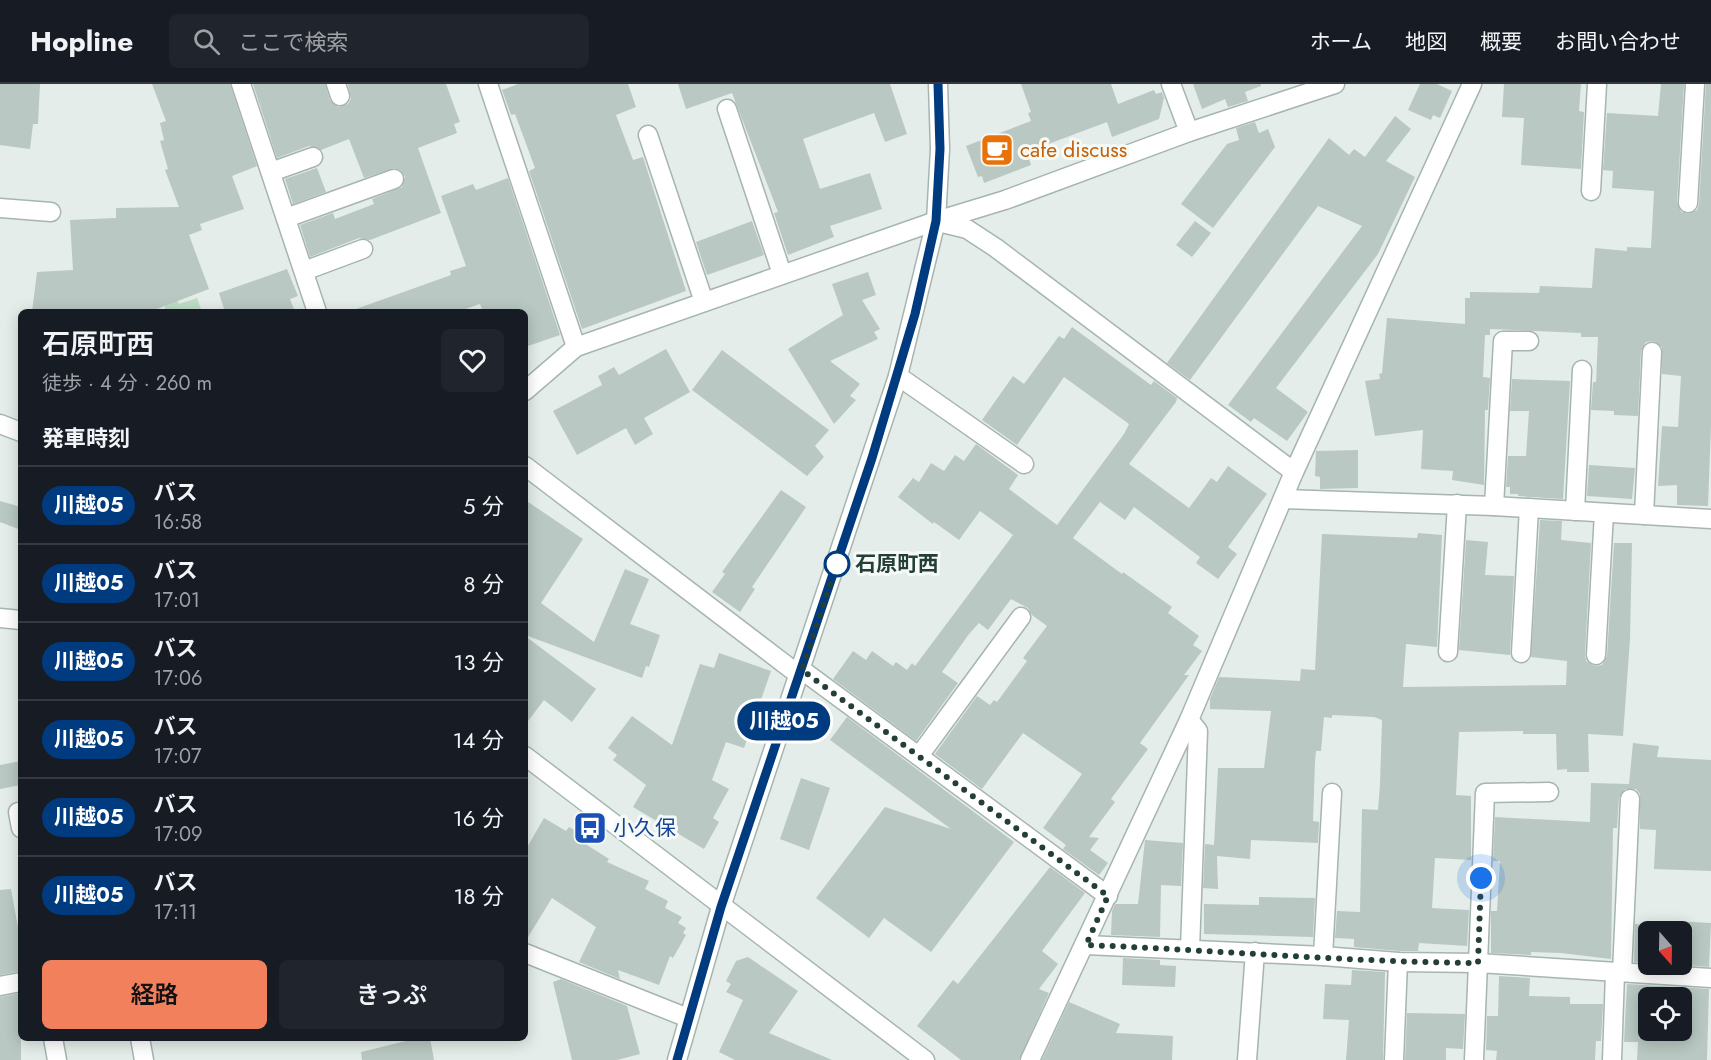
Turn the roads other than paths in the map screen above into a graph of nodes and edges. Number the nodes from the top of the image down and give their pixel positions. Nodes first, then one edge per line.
1 (242, 84) edge
2 (488, 84) edge
3 (938, 84) edge
4 (1172, 84) edge
5 (1335, 84) edge
6 (1472, 84) edge
7 (1597, 84) edge
8 (1695, 84) edge
9 (1312, 88) edge
10 (727, 109) dead end
11 (1189, 132) junction
12 (648, 135) dead end
13 (312, 157) dead end
14 (271, 172) junction
15 (394, 179) dead end
16 (1591, 191) dead end
17 (1688, 203) dead end
18 (0, 208) edge
19 (51, 212) dead end
20 (286, 218) junction
21 (936, 221) junction
22 (363, 249) dead end
23 (304, 272) junction
24 (782, 274) junction
25 (704, 302) junction
26 (317, 309) edge
27 (1529, 341) dead end
28 (576, 347) junction
29 (1652, 352) dead end
30 (1582, 370) dead end
31 (898, 376) junction
32 (528, 388) edge
33 (0, 424) edge
34 (18, 431) edge
35 (1024, 464) dead end
36 (528, 468) edge
37 (1294, 472) junction
38 (1283, 499) junction
39 (1457, 504) junction
40 (1494, 506) junction
41 (1529, 508) junction
42 (1575, 511) junction
43 (1604, 513) junction
44 (1644, 515) junction
45 (1711, 519) edge
46 (1021, 617) dead end
47 (0, 618) edge
48 (18, 620) edge
49 (1448, 652) dead end
50 (1521, 653) dead end
51 (1596, 655) dead end
52 (800, 672) junction
53 (1189, 720) junction
54 (919, 756) junction
55 (528, 758) edge
56 (1549, 792) dead end
57 (1332, 793) dead end
58 (1630, 799) dead end
59 (1108, 896) junction
60 (721, 907) junction
61 (1086, 945) junction
62 (1190, 949) junction
63 (1255, 952) junction
64 (528, 954) edge
65 (1323, 956) junction
66 (1398, 962) junction
67 (1478, 963) junction
68 (1618, 972) junction
69 (1711, 978) edge
70 (18, 983) edge
71 (0, 986) edge
72 (688, 1018) junction
73 (53, 1041) edge
74 (141, 1041) edge
75 (57, 1060) edge
76 (144, 1060) edge
77 (677, 1060) edge
78 (925, 1060) edge
79 (1030, 1060) edge
80 (1247, 1060) edge
81 (1394, 1060) edge
82 (1474, 1060) edge
83 (1612, 1060) edge

1 - 14 street
2 - 28 street
3 - 21 street
4 - 11 street
5 - 9 street
6 - 37 street
7 - 16 street
8 - 17 street
9 - 11 street
10 - 24 street
11 - 21 street
12 - 25 street
13 - 14 street
14 - 20 street
15 - 20 street
18 - 19 street
20 - 23 street
21 - 24 street
21 - 31 street
21 - 37 street
22 - 23 street
23 - 26 street
24 - 25 street
25 - 28 street
27 - 40 street
28 - 32 street
29 - 44 street
30 - 42 street
31 - 35 street
31 - 52 street
33 - 34 street
36 - 52 street
37 - 38 street
38 - 39 street
38 - 53 street
39 - 40 street
39 - 49 street
40 - 41 street
41 - 42 street
41 - 50 street
42 - 43 street
43 - 44 street
43 - 51 street
44 - 45 street
46 - 54 street
47 - 48 street
52 - 54 street
52 - 60 street
53 - 59 street
53 - 62 street
54 - 59 street
55 - 60 street
56 - 67 street
57 - 65 street
58 - 68 street
59 - 61 street
60 - 72 street
60 - 78 street
61 - 62 street
61 - 79 street
62 - 63 street
63 - 65 street
63 - 80 street
64 - 72 street
65 - 66 street
66 - 67 street
66 - 81 street
67 - 68 street
67 - 82 street
68 - 69 street
68 - 83 street
70 - 71 street
72 - 77 street
73 - 75 street
74 - 76 street

